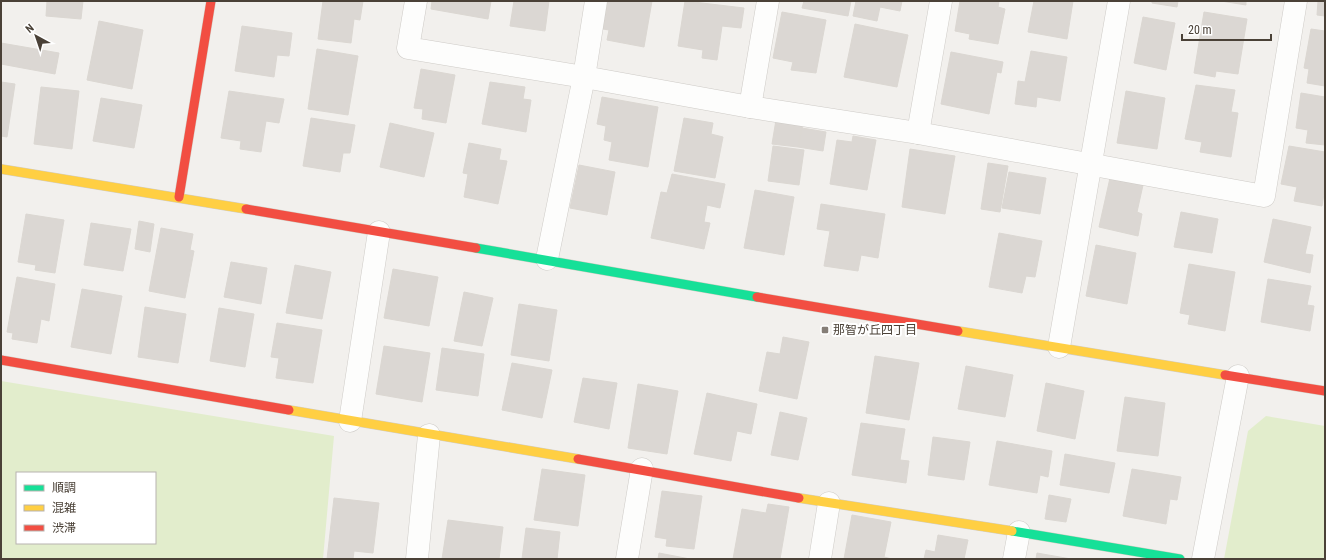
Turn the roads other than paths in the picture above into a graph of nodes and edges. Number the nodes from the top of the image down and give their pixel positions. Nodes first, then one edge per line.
1 (211, 1) edge
2 (416, 1) edge
3 (596, 1) edge
4 (768, 1) edge
5 (941, 1) edge
6 (1119, 1) edge
7 (1296, 1) edge
8 (584, 77) junction
9 (750, 107) junction
10 (918, 132) junction
11 (1091, 165) junction
12 (1, 169) edge
13 (179, 197) junction
14 (379, 232) junction
15 (547, 260) junction
16 (1059, 347) junction
17 (1, 360) edge
18 (1238, 376) junction
19 (1325, 391) edge
20 (350, 421) junction
21 (429, 435) junction
22 (642, 469) junction
23 (829, 503) junction
24 (1018, 532) junction
25 (416, 559) edge
26 (627, 559) edge
27 (820, 559) edge
28 (1014, 559) edge
29 (1180, 559) edge
30 (1203, 559) edge

1 - 13 street
2 - 8 street
3 - 8 street
4 - 9 street
5 - 10 street
6 - 11 street
7 - 11 street
8 - 9 street
8 - 15 street
9 - 10 street
10 - 11 street
11 - 16 street
12 - 13 street
13 - 14 street
14 - 15 street
14 - 20 street
15 - 16 street
16 - 18 street
17 - 20 street
18 - 19 street
18 - 30 street
20 - 21 street
21 - 22 street
21 - 25 street
22 - 23 street
22 - 26 street
23 - 24 street
23 - 27 street
24 - 28 street
24 - 29 street

